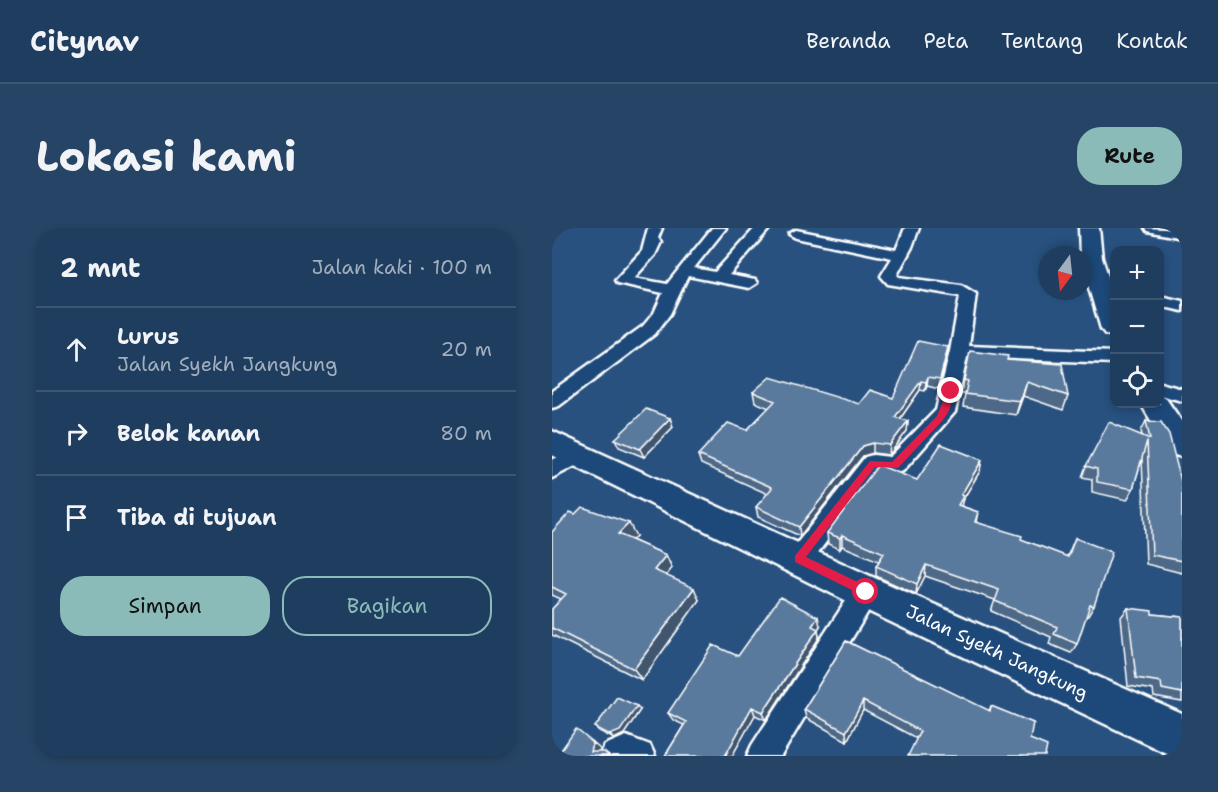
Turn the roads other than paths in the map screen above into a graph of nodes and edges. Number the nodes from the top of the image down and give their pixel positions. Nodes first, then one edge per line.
1 (655, 228) edge
2 (719, 228) edge
3 (763, 228) edge
4 (912, 228) edge
5 (1152, 228) edge
6 (796, 234) dead end
7 (1182, 234) edge
8 (1090, 244) edge
9 (901, 255) junction
10 (685, 271) junction
11 (719, 277) junction
12 (749, 283) dead end
13 (671, 290) junction
14 (1108, 294) edge
15 (1164, 302) edge
16 (1182, 306) edge
17 (959, 351) junction
18 (1110, 358) edge
19 (1164, 390) edge
20 (1182, 395) edge
21 (552, 401) edge
22 (1158, 408) edge
23 (1182, 446) edge
24 (561, 455) edge
25 (799, 559) junction
26 (866, 592) junction
27 (1182, 737) edge
28 (616, 756) edge
29 (639, 756) edge
30 (763, 756) edge

1 - 13 street
2 - 10 street
3 - 11 street
4 - 9 street
5 - 7 street
6 - 9 street
8 - 14 main road
9 - 17 street
10 - 11 street
10 - 13 street
11 - 12 street
13 - 21 street
15 - 16 street
17 - 18 street
17 - 25 street
19 - 20 street
22 - 23 main road
24 - 25 main road, Jalan Syekh Jangkung
25 - 26 main road, Jalan Syekh Jangkung
26 - 27 main road, Jalan Syekh Jangkung
26 - 30 street
28 - 29 street

